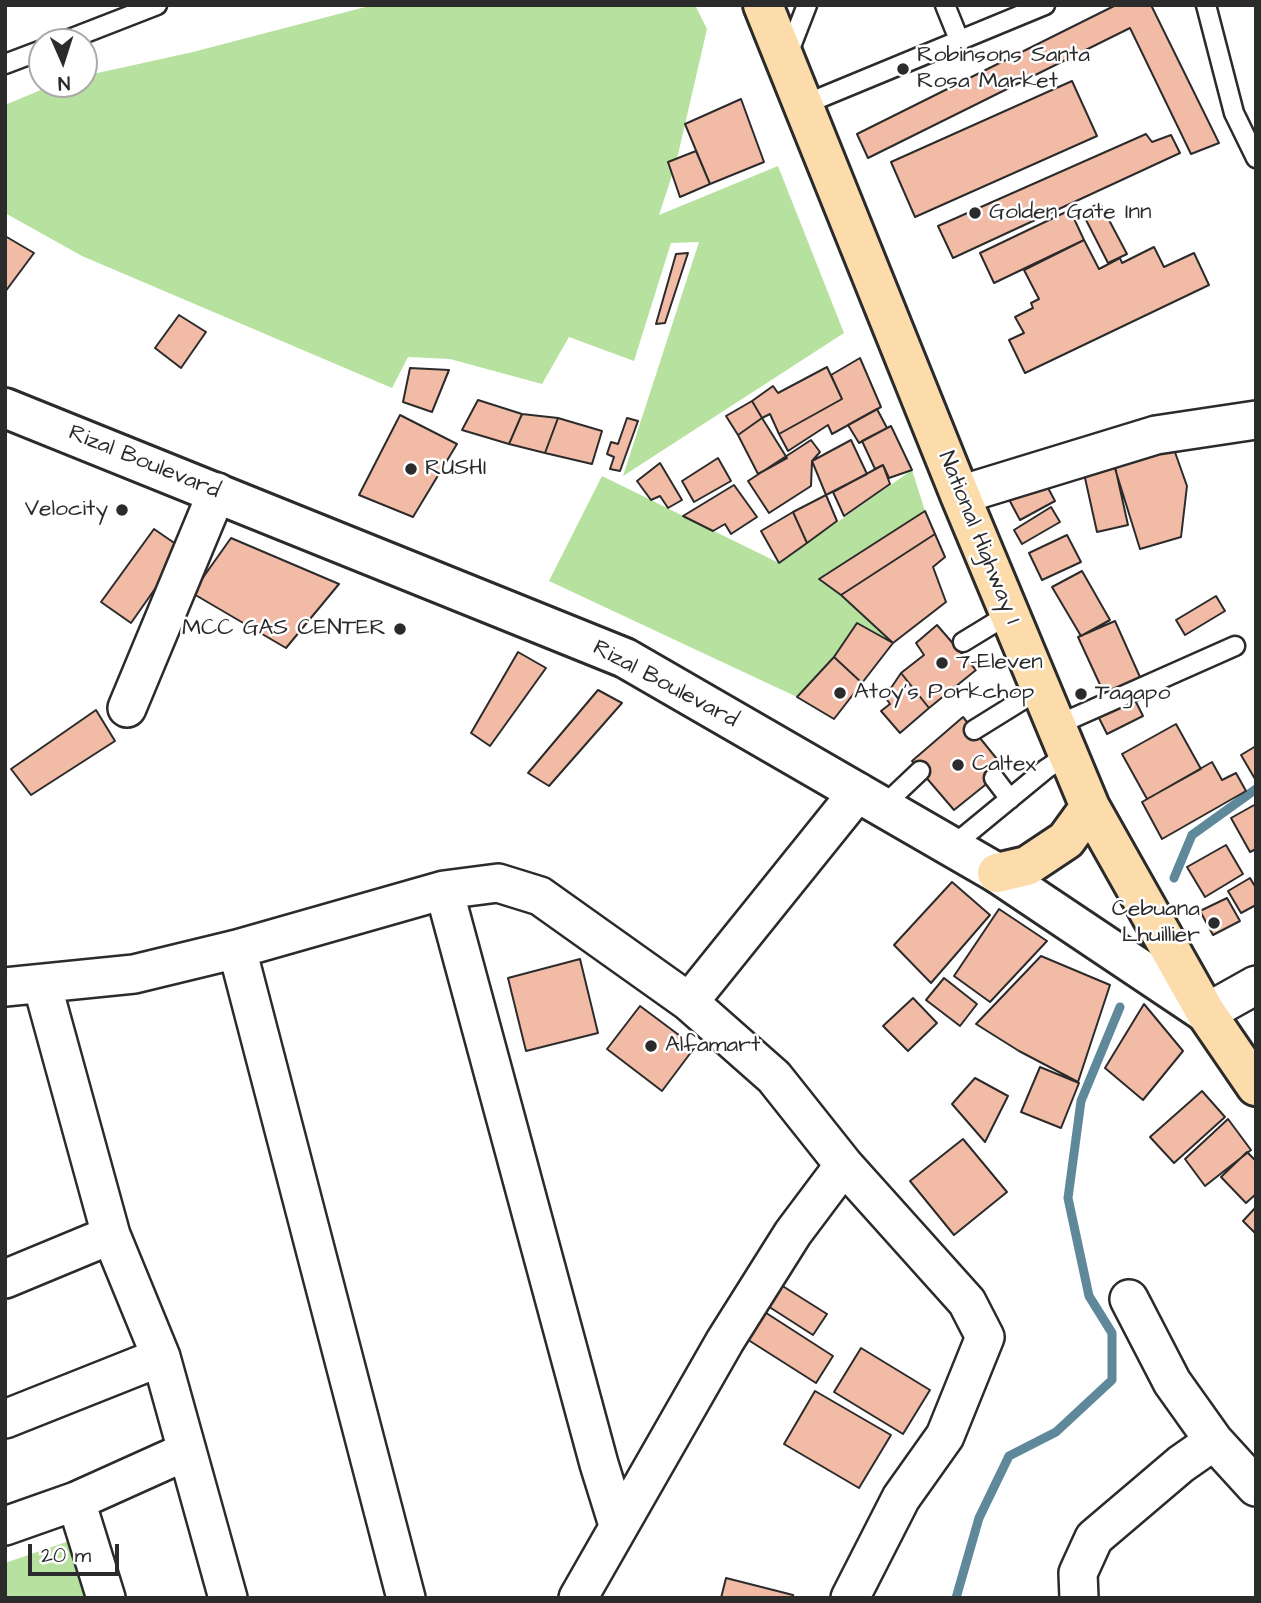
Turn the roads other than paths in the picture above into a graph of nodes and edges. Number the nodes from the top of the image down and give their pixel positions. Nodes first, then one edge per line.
1 (158, 5) edge
2 (763, 5) edge
3 (807, 5) edge
4 (945, 5) edge
5 (1045, 5) edge
6 (1206, 5) edge
7 (98, 28) edge
8 (960, 42) junction
9 (28, 55) edge
10 (786, 61) junction
11 (5, 64) edge
12 (803, 105) junction
13 (1256, 158) edge
14 (5, 408) edge
15 (1256, 420) edge
16 (217, 492) junction
17 (960, 495) junction
18 (1009, 614) junction
19 (963, 642) dead end
20 (1235, 646) dead end
21 (1040, 689) junction
22 (127, 708) dead end
23 (974, 730) dead end
24 (1061, 741) junction
25 (920, 771) dead end
26 (994, 778) dead end
27 (870, 799) junction
28 (1010, 799) junction
29 (1090, 807) junction
30 (950, 848) junction
31 (997, 873) junction
32 (444, 890) junction
33 (237, 949) junction
34 (42, 984) junction
35 (1256, 985) edge
36 (5, 987) edge
37 (689, 1002) junction
38 (1206, 1013) junction
39 (1256, 1086) edge
40 (844, 1166) junction
41 (111, 1235) junction
42 (5, 1279) edge
43 (1129, 1299) dead end
44 (161, 1357) junction
45 (5, 1419) edge
46 (1214, 1441) junction
47 (187, 1451) junction
48 (1256, 1487) edge
49 (76, 1501) junction
50 (618, 1525) junction
51 (5, 1526) edge
52 (106, 1598) edge
53 (228, 1598) edge
54 (406, 1598) edge
55 (578, 1598) edge
56 (850, 1598) edge
57 (1079, 1598) edge

1 - 7 lane
2 - 10 highway, National Highway 1
3 - 10 lane
4 - 8 lane
5 - 8 lane
6 - 13 lane
8 - 12 lane
9 - 11 lane
10 - 12 highway, National Highway 1
12 - 17 highway, National Highway 1
14 - 16 main road, Rizal Boulevard
15 - 17 street
16 - 22 street
16 - 27 main road, Rizal Boulevard
17 - 18 highway, National Highway 1
18 - 19 lane
18 - 21 highway, National Highway 1
20 - 24 lane
21 - 23 lane
21 - 24 highway, National Highway 1
24 - 28 lane
24 - 29 highway, National Highway 1
25 - 27 lane
26 - 28 lane
27 - 30 main road, Rizal Boulevard
27 - 37 street
28 - 30 lane
29 - 31 highway
29 - 38 highway, National Highway 1
30 - 31 main road, Rizal Boulevard
31 - 38 main road, Rizal Boulevard
32 - 33 street
32 - 37 street
32 - 50 street
33 - 34 street
33 - 54 street
34 - 36 street
34 - 41 street
35 - 38 street
37 - 40 street
38 - 39 highway, National Highway 1
40 - 50 street
40 - 56 street
41 - 42 street
41 - 44 street
43 - 46 street
44 - 45 street
44 - 47 street
46 - 48 street
46 - 57 street
47 - 49 street
47 - 53 street
49 - 51 street
49 - 52 street
50 - 55 street

